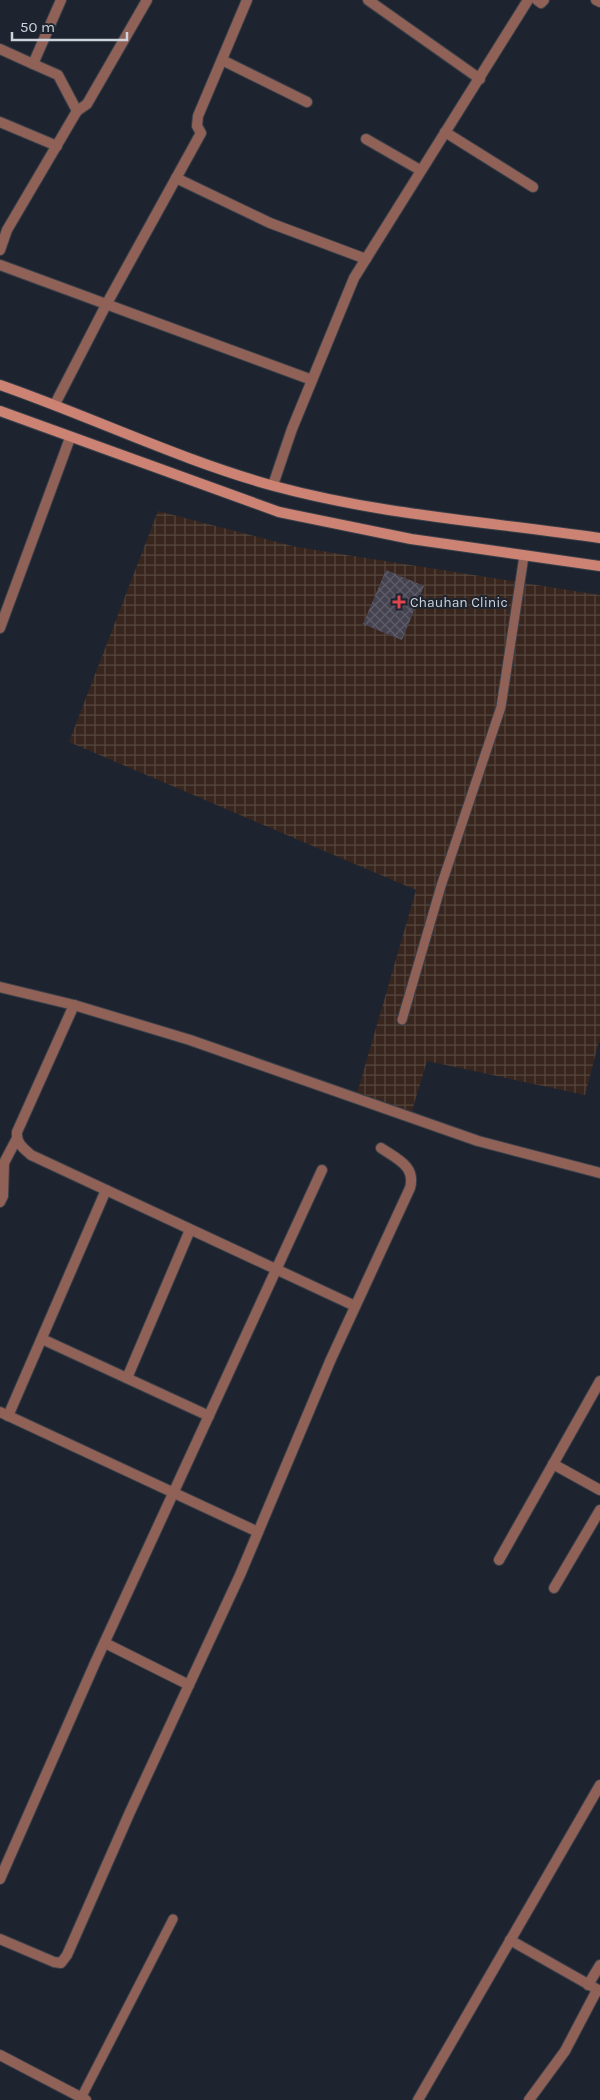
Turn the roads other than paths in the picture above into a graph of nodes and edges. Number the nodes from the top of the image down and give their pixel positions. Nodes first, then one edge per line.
1 (61, 0) edge
2 (147, 0) edge
3 (247, 0) edge
4 (368, 0) edge
5 (528, 0) edge
6 (537, 0) edge
7 (544, 0) edge
8 (596, 0) edge
9 (600, 2) edge
10 (0, 49) edge
11 (222, 60) junction
12 (34, 64) junction
13 (480, 79) junction
14 (307, 102) dead end
15 (77, 111) junction
16 (0, 122) edge
17 (445, 132) junction
18 (366, 139) dead end
19 (57, 146) junction
20 (420, 170) junction
21 (176, 178) junction
22 (533, 187) dead end
23 (0, 250) edge
24 (366, 259) junction
25 (0, 265) edge
26 (106, 305) junction
27 (312, 380) junction
28 (0, 385) edge
29 (54, 404) junction
30 (0, 411) edge
31 (70, 438) junction
32 (273, 485) junction
33 (600, 538) edge
34 (524, 556) junction
35 (600, 566) edge
36 (0, 628) edge
37 (0, 986) edge
38 (74, 1005) junction
39 (402, 1020) dead end
40 (16, 1140) junction
41 (381, 1148) dead end
42 (2, 1165) edge
43 (322, 1170) dead end
44 (600, 1173) edge
45 (106, 1190) junction
46 (0, 1202) edge
47 (190, 1230) junction
48 (276, 1270) junction
49 (355, 1306) junction
50 (42, 1339) junction
51 (127, 1378) junction
52 (600, 1380) edge
53 (4, 1414) edge
54 (209, 1416) junction
55 (553, 1464) junction
56 (600, 1490) edge
57 (174, 1493) junction
58 (600, 1510) edge
59 (258, 1532) junction
60 (499, 1560) dead end
61 (554, 1588) dead end
62 (105, 1643) junction
63 (189, 1685) junction
64 (600, 1786) edge
65 (0, 1879) edge
66 (173, 1919) dead end
67 (0, 1939) edge
68 (510, 1940) junction
69 (600, 1965) edge
70 (595, 1988) edge
71 (0, 2055) edge
72 (83, 2099) edge
73 (418, 2100) edge
74 (529, 2100) edge

1 - 12 street
2 - 15 street
3 - 11 street
4 - 13 street
5 - 13 street
6 - 7 street
8 - 9 street
10 - 12 street
11 - 14 street
11 - 21 street
12 - 15 street
13 - 17 street
15 - 19 street
16 - 19 street
17 - 20 street
17 - 22 street
18 - 20 street
19 - 23 street
20 - 24 street
21 - 24 street
21 - 26 street
24 - 27 street
25 - 26 street
26 - 27 street
26 - 29 street
27 - 32 street
28 - 29 main road
29 - 32 main road
30 - 31 main road
31 - 34 main road
31 - 36 street
32 - 33 main road
34 - 35 main road
34 - 39 lane
37 - 38 street
38 - 40 street
38 - 44 street
40 - 42 street
40 - 45 street
41 - 49 street
42 - 46 street
43 - 48 street
45 - 47 street
45 - 50 street
47 - 48 street
47 - 51 street
48 - 49 street
48 - 54 street
49 - 59 street
50 - 51 street
50 - 53 street
51 - 54 street
52 - 55 street
53 - 57 street
54 - 57 street
55 - 56 street
55 - 60 street
57 - 59 street
57 - 62 street
58 - 61 street
59 - 63 street
62 - 63 street
62 - 65 street
63 - 67 street
64 - 68 street
66 - 72 lane
68 - 70 street
68 - 73 street
69 - 70 street
70 - 74 street
71 - 72 street

